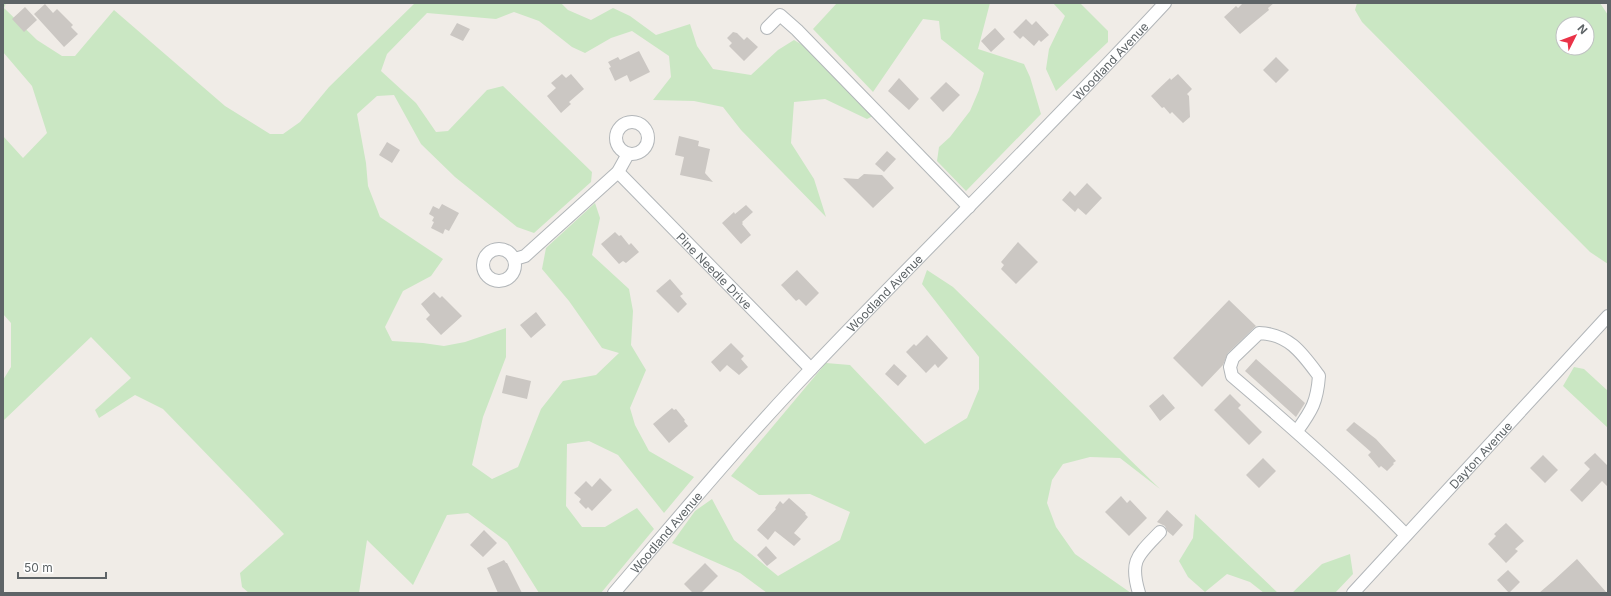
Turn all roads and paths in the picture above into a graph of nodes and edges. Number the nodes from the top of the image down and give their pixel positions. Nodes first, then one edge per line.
1 (1165, 3) edge
2 (768, 28) dead end
3 (628, 154) dead end
4 (618, 172) junction
5 (969, 207) junction
6 (515, 259) dead end
7 (1608, 316) edge
8 (811, 369) junction
9 (1297, 430) junction
10 (1160, 532) dead end
11 (1406, 535) junction
12 (614, 593) edge
13 (1139, 593) edge
14 (1353, 593) edge

1 - 5 street, Woodland Avenue
2 - 5 street
3 - 4 street
4 - 6 street
4 - 8 street, Pine Needle Drive
5 - 8 street, Woodland Avenue
7 - 11 street, Dayton Avenue
8 - 12 street, Woodland Avenue
9 - 9 street
9 - 11 street
10 - 13 street
11 - 14 street, Dayton Avenue

